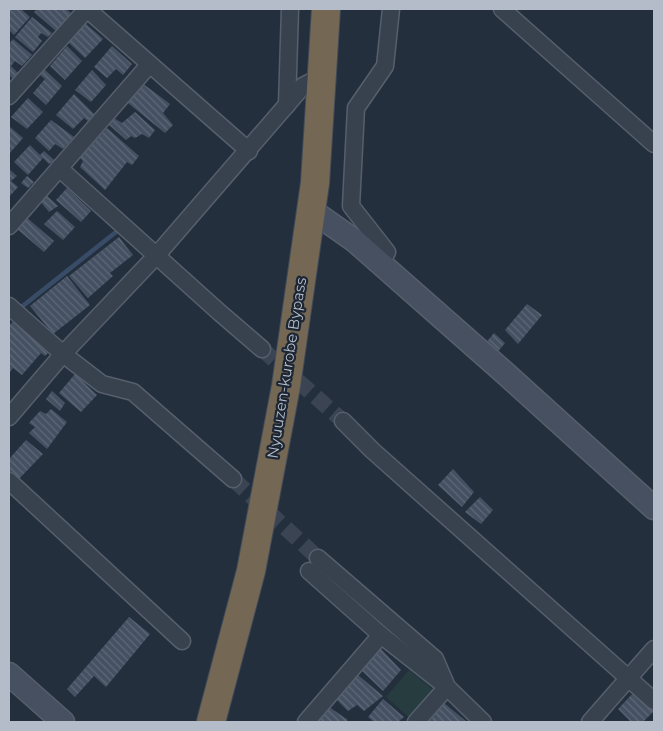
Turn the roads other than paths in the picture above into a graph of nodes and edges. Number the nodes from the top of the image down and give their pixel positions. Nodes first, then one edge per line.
1 (87, 9) edge
2 (290, 9) edge
3 (326, 9) edge
4 (391, 9) edge
5 (502, 9) edge
6 (149, 65) junction
7 (322, 76) junction
8 (9, 96) edge
9 (287, 105) junction
10 (654, 144) edge
11 (249, 150) junction
12 (59, 168) junction
13 (311, 210) junction
14 (9, 226) edge
15 (156, 256) junction
16 (382, 264) junction
17 (9, 306) edge
18 (262, 349) tunnel mouth
19 (63, 354) junction
20 (9, 418) edge
21 (343, 421) tunnel mouth
22 (233, 479) tunnel mouth
23 (9, 481) edge
24 (654, 508) edge
25 (381, 635) junction
26 (182, 641) dead end
27 (654, 649) edge
28 (9, 674) edge
29 (629, 679) junction
30 (448, 687) junction
31 (654, 702) edge
32 (599, 719) edge
33 (63, 722) edge
34 (211, 722) edge
35 (306, 722) edge
36 (416, 722) edge
37 (483, 722) edge

1 - 6 street
1 - 8 street
2 - 9 street
3 - 7 highway, Nyuuzen-kurobe Bypass
4 - 16 street
5 - 10 street
6 - 11 street
6 - 12 street
7 - 9 street
7 - 13 highway, Nyuuzen-kurobe Bypass
9 - 11 street
11 - 15 street
12 - 14 street
12 - 15 street
13 - 16 street
13 - 34 highway, Nyuuzen-kurobe Bypass
15 - 18 street
15 - 19 street
16 - 24 street
17 - 19 street
19 - 20 street
19 - 22 street
21 - 29 street
23 - 26 street
25 - 30 street
25 - 30 street
25 - 35 street
27 - 29 street
28 - 33 street
29 - 31 street
29 - 32 street
30 - 36 street
30 - 37 street

